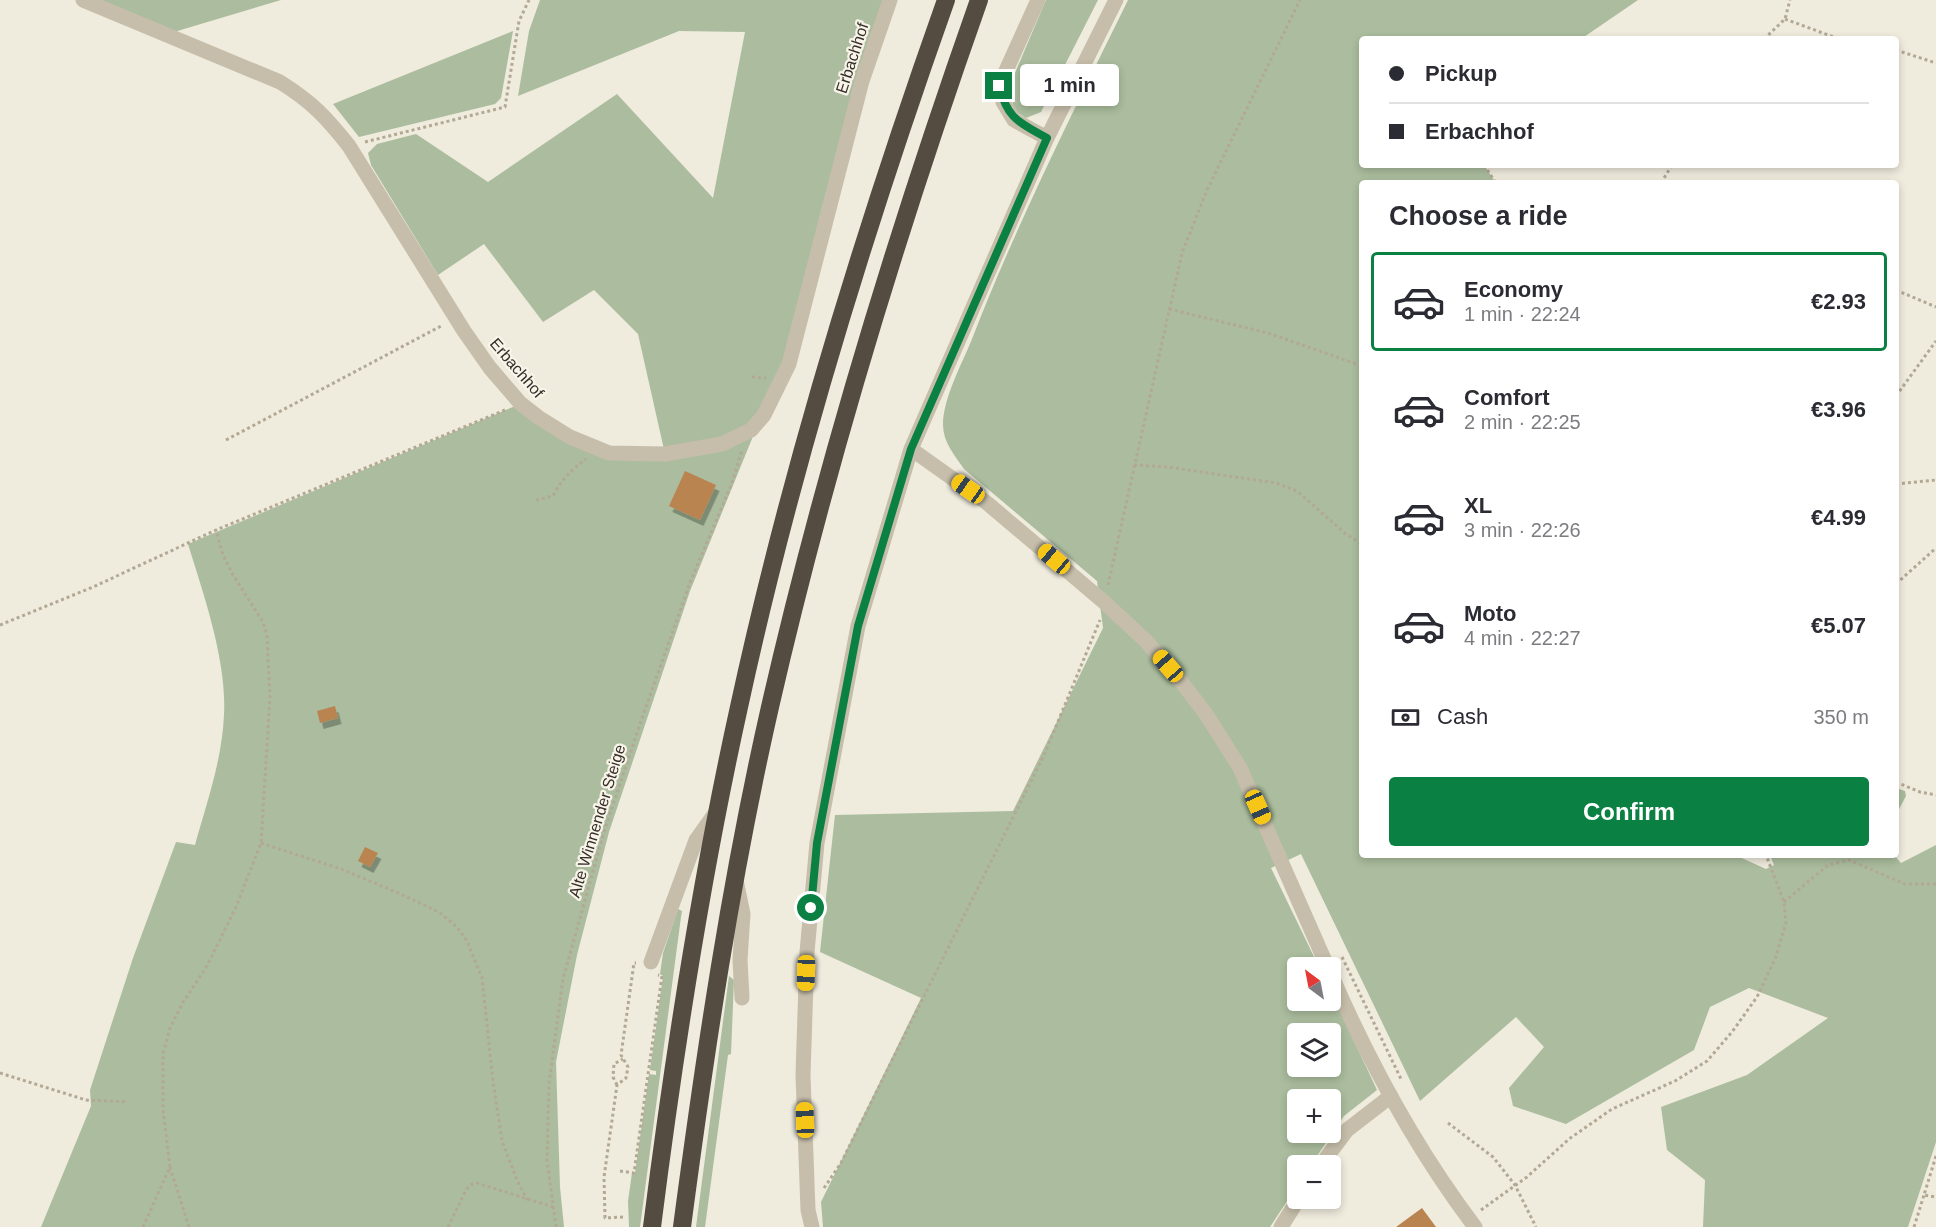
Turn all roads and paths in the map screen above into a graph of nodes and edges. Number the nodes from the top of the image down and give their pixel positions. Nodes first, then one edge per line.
1 (83, 0) edge
2 (529, 0) edge
3 (890, 0) edge
4 (946, 0) edge
5 (979, 0) edge
6 (1038, 0) edge
7 (1116, 0) edge
8 (1300, 0) edge
9 (1790, 0) edge
10 (1785, 19) junction
11 (1767, 36) edge
12 (1831, 36) edge
13 (1899, 51) edge
14 (1936, 63) edge
15 (1047, 138) junction
16 (349, 146) junction
17 (1899, 292) edge
18 (1936, 307) edge
19 (1169, 309) junction
20 (455, 318) junction
21 (1936, 341) edge
22 (1359, 365) edge
23 (1899, 392) edge
24 (520, 403) junction
25 (741, 437) junction
26 (226, 440) dead end
27 (911, 449) junction
28 (600, 450) junction
29 (1134, 465) junction
30 (1936, 480) edge
31 (1899, 483) edge
32 (536, 500) dead end
33 (216, 530) junction
34 (1359, 542) edge
35 (1936, 548) edge
36 (1899, 581) edge
37 (1104, 602) junction
38 (0, 625) edge
39 (1899, 783) edge
40 (1936, 795) edge
41 (718, 809) junction
42 (261, 843) junction
43 (1767, 858) edge
44 (735, 878) junction
45 (1936, 884) edge
46 (1784, 902) junction
47 (1324, 957) edge
48 (650, 967) junction
49 (1341, 995) edge
50 (742, 998) dead end
51 (623, 1059) junction
52 (0, 1073) edge
53 (617, 1085) junction
54 (1391, 1096) junction
55 (128, 1102) dead end
56 (1448, 1123) dead end
57 (1328, 1155) edge
58 (1936, 1156) edge
59 (170, 1167) junction
60 (620, 1171) dead end
61 (1515, 1185) junction
62 (1924, 1195) junction
63 (1936, 1197) edge
64 (527, 1200) junction
65 (553, 1207) junction
66 (1292, 1209) edge
67 (808, 1210) junction
68 (622, 1217) dead end
69 (1473, 1224) edge
70 (143, 1227) edge
71 (189, 1227) edge
72 (448, 1227) edge
73 (556, 1227) edge
74 (652, 1227) edge
75 (682, 1227) edge
76 (812, 1227) edge
77 (1281, 1227) edge
78 (1536, 1227) edge
79 (1914, 1227) edge

1 - 16 street, Erbachhof
2 - 16 path
3 - 25 street, Erbachhof
4 - 41 highway
5 - 44 highway
6 - 15 street
7 - 15 street
8 - 19 path
9 - 10 path
10 - 11 path
10 - 12 path
13 - 14 path
15 - 27 street
16 - 20 street, Erbachhof
17 - 18 path
19 - 22 path
19 - 29 path
20 - 24 street, Erbachhof
20 - 26 path
21 - 23 path
24 - 28 street, Erbachhof
24 - 33 path
25 - 28 street, Erbachhof
25 - 65 path, Alte Winnender Steige
27 - 37 street
27 - 67 street
28 - 32 path
29 - 34 path
29 - 37 path
30 - 31 path
33 - 38 path
33 - 42 path
35 - 36 path
37 - 47 street
37 - 67 path
39 - 40 path
41 - 48 street
41 - 74 highway
42 - 59 path
42 - 64 path
43 - 46 path
44 - 50 street
44 - 75 highway
45 - 46 path
46 - 61 path
48 - 51 path
48 - 60 path
49 - 54 street
51 - 53 path
51 - 53 path
52 - 55 path
53 - 68 path
54 - 57 street
54 - 69 street
56 - 61 path
58 - 62 path
59 - 70 path
59 - 71 path
61 - 69 path
61 - 78 path
62 - 63 path
62 - 79 path
64 - 65 path
64 - 72 path
65 - 73 path, Alte Winnender Steige
66 - 77 street
67 - 76 street

